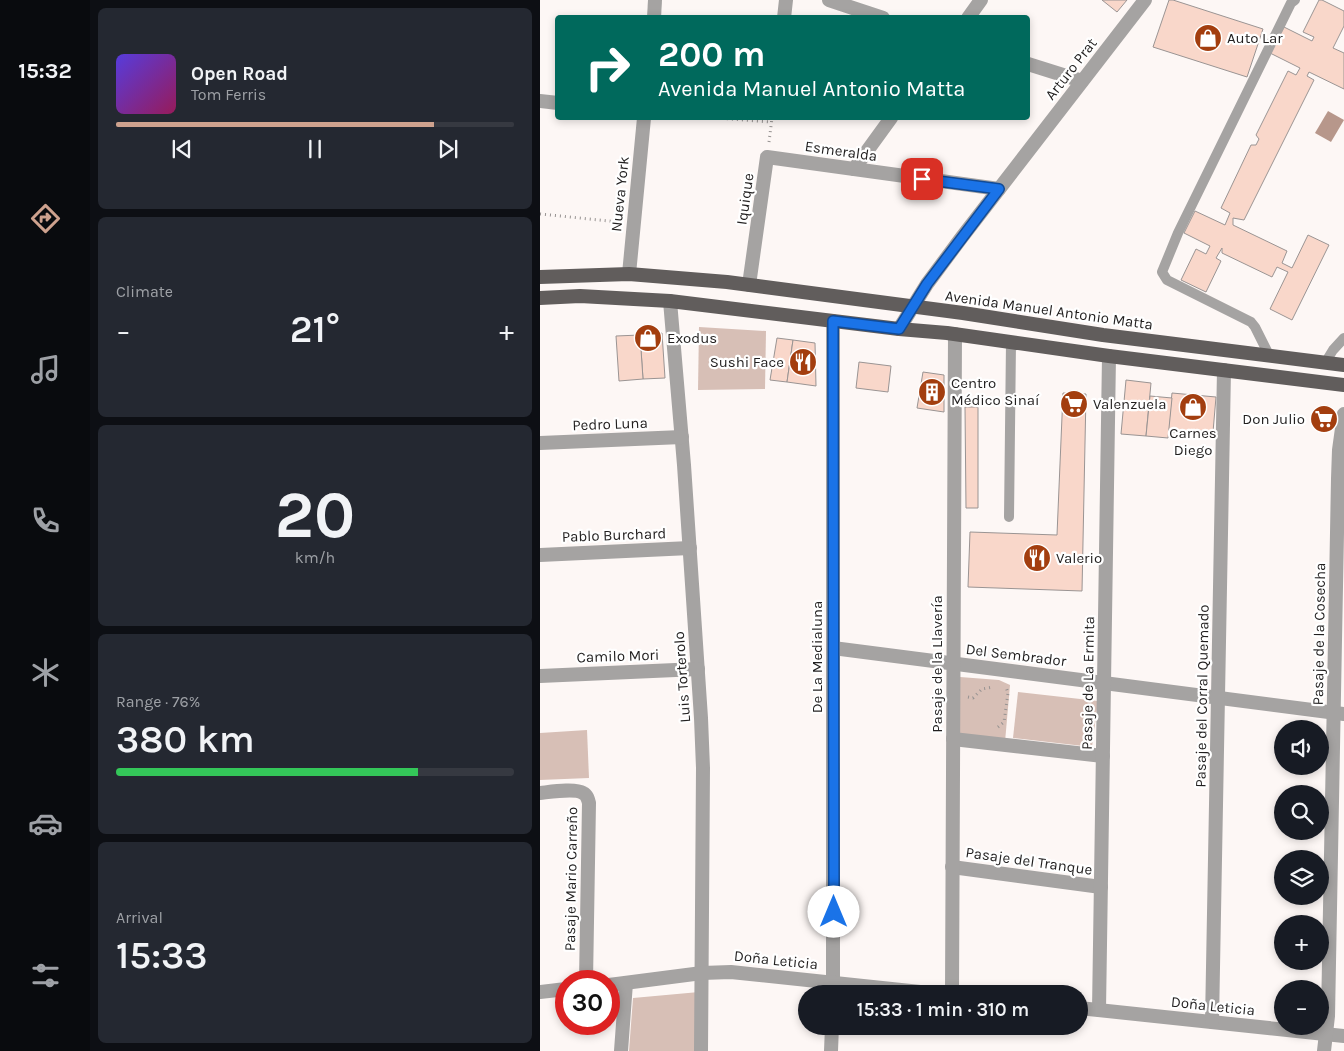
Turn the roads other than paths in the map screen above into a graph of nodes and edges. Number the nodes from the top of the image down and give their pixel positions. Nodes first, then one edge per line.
1 (656, 0) edge
2 (786, 0) edge
3 (828, 0) edge
4 (982, 0) edge
5 (1145, 0) edge
6 (1295, 0) edge
7 (654, 15) edge
8 (784, 15) edge
9 (874, 15) edge
10 (970, 15) edge
11 (1030, 65) edge
12 (1082, 81) junction
13 (540, 101) edge
14 (555, 103) edge
15 (644, 120) edge
16 (890, 120) edge
17 (768, 157) joint
18 (854, 169) junction
19 (999, 189) junction
20 (629, 274) junction
21 (540, 277) edge
22 (749, 285) junction
23 (540, 298) edge
24 (670, 301) junction
25 (912, 307) junction
26 (833, 321) junction
27 (899, 329) junction
28 (955, 334) junction
29 (1344, 338) edge
30 (1011, 342) junction
31 (1269, 355) junction
32 (1109, 356) junction
33 (1325, 363) junction
34 (1344, 366) edge
35 (1224, 370) junction
36 (1344, 385) edge
37 (1344, 414) edge
38 (682, 437) junction
39 (540, 443) edge
40 (1009, 517) dead end
41 (690, 548) junction
42 (540, 555) edge
43 (833, 648) junction
44 (953, 664) junction
45 (698, 669) junction
46 (540, 676) edge
47 (1104, 683) junction
48 (1218, 698) junction
49 (1339, 714) edge
50 (953, 739) junction
51 (1103, 756) junction
52 (540, 793) edge
53 (952, 867) junction
54 (1101, 887) junction
55 (586, 970) edge
56 (702, 973) junction
57 (626, 982) junction
58 (620, 983) edge
59 (814, 985) edge
60 (833, 985) edge
61 (952, 985) edge
62 (1329, 989) edge
63 (555, 990) edge
64 (540, 992) edge
65 (1088, 1009) edge
66 (1099, 1010) junction
67 (1212, 1022) junction
68 (1274, 1029) edge
69 (1329, 1034) edge
70 (832, 1035) edge
71 (1325, 1035) edge
72 (1344, 1036) edge
73 (622, 1051) edge
74 (701, 1051) edge
75 (831, 1051) edge
76 (1324, 1051) edge

1 - 7 street
2 - 8 street
3 - 9 street
4 - 10 street
5 - 12 street, Arturo Prat
6 - 31 lane
11 - 12 street
12 - 19 street, Arturo Prat
13 - 14 street
15 - 20 street, Nueva York
16 - 18 street
17 - 18 street, Esmeralda
17 - 22 street, Iquique
18 - 19 street, Esmeralda
19 - 25 street, Arturo Prat
20 - 21 main road, Avenida Manuel Antonio Matta
20 - 22 main road, Avenida Manuel Antonio Matta
22 - 25 main road, Avenida Manuel Antonio Matta
23 - 24 main road
24 - 26 main road
24 - 38 street, Luis Torterolo
25 - 27 street, Arturo Prat
25 - 31 main road, Avenida Manuel Antonio Matta
26 - 27 main road
26 - 43 street, De La Medialuna
27 - 28 main road
28 - 30 main road
28 - 44 street, Pasaje de la Llavería
29 - 33 lane
30 - 32 main road
30 - 40 lane
31 - 33 main road, Avenida Manuel Antonio Matta
32 - 35 main road
32 - 47 street, Pasaje de La Ermita
33 - 34 main road, Avenida Manuel Antonio Matta
35 - 36 main road
35 - 48 street, Pasaje del Corral Quemado
37 - 49 street, Pasaje de la Cosecha
38 - 39 street, Pedro Luna
38 - 41 street, Luis Torterolo
41 - 42 street, Pablo Burchard
41 - 45 street, Luis Torterolo
43 - 44 street, Del Sembrador
43 - 60 street, De La Medialuna
44 - 47 street, Del Sembrador
44 - 50 street, Pasaje de la Llavería
45 - 46 street, Camilo Mori
45 - 56 street, Luis Torterolo
47 - 48 street, Del Sembrador
47 - 51 street, Pasaje de La Ermita
48 - 49 street, Del Sembrador
48 - 67 street, Pasaje del Corral Quemado
49 - 62 street, Pasaje de la Cosecha
50 - 51 street
50 - 53 street, Pasaje de la Llavería
51 - 54 street, Pasaje de La Ermita
52 - 55 street, Pasaje Mario Carreño
53 - 54 street, Pasaje del Tranque
53 - 61 street, Pasaje de la Llavería
54 - 66 street, Pasaje de La Ermita
56 - 57 street, Doña Leticia
56 - 59 street, Doña Leticia
56 - 74 street, Luis Torterolo
57 - 58 street, Doña Leticia
57 - 73 street
63 - 64 street
65 - 66 street, Doña Leticia
66 - 67 street, Doña Leticia
67 - 68 street, Doña Leticia
69 - 72 street, Doña Leticia
70 - 75 street
71 - 76 street, Pasaje de la Cosecha

